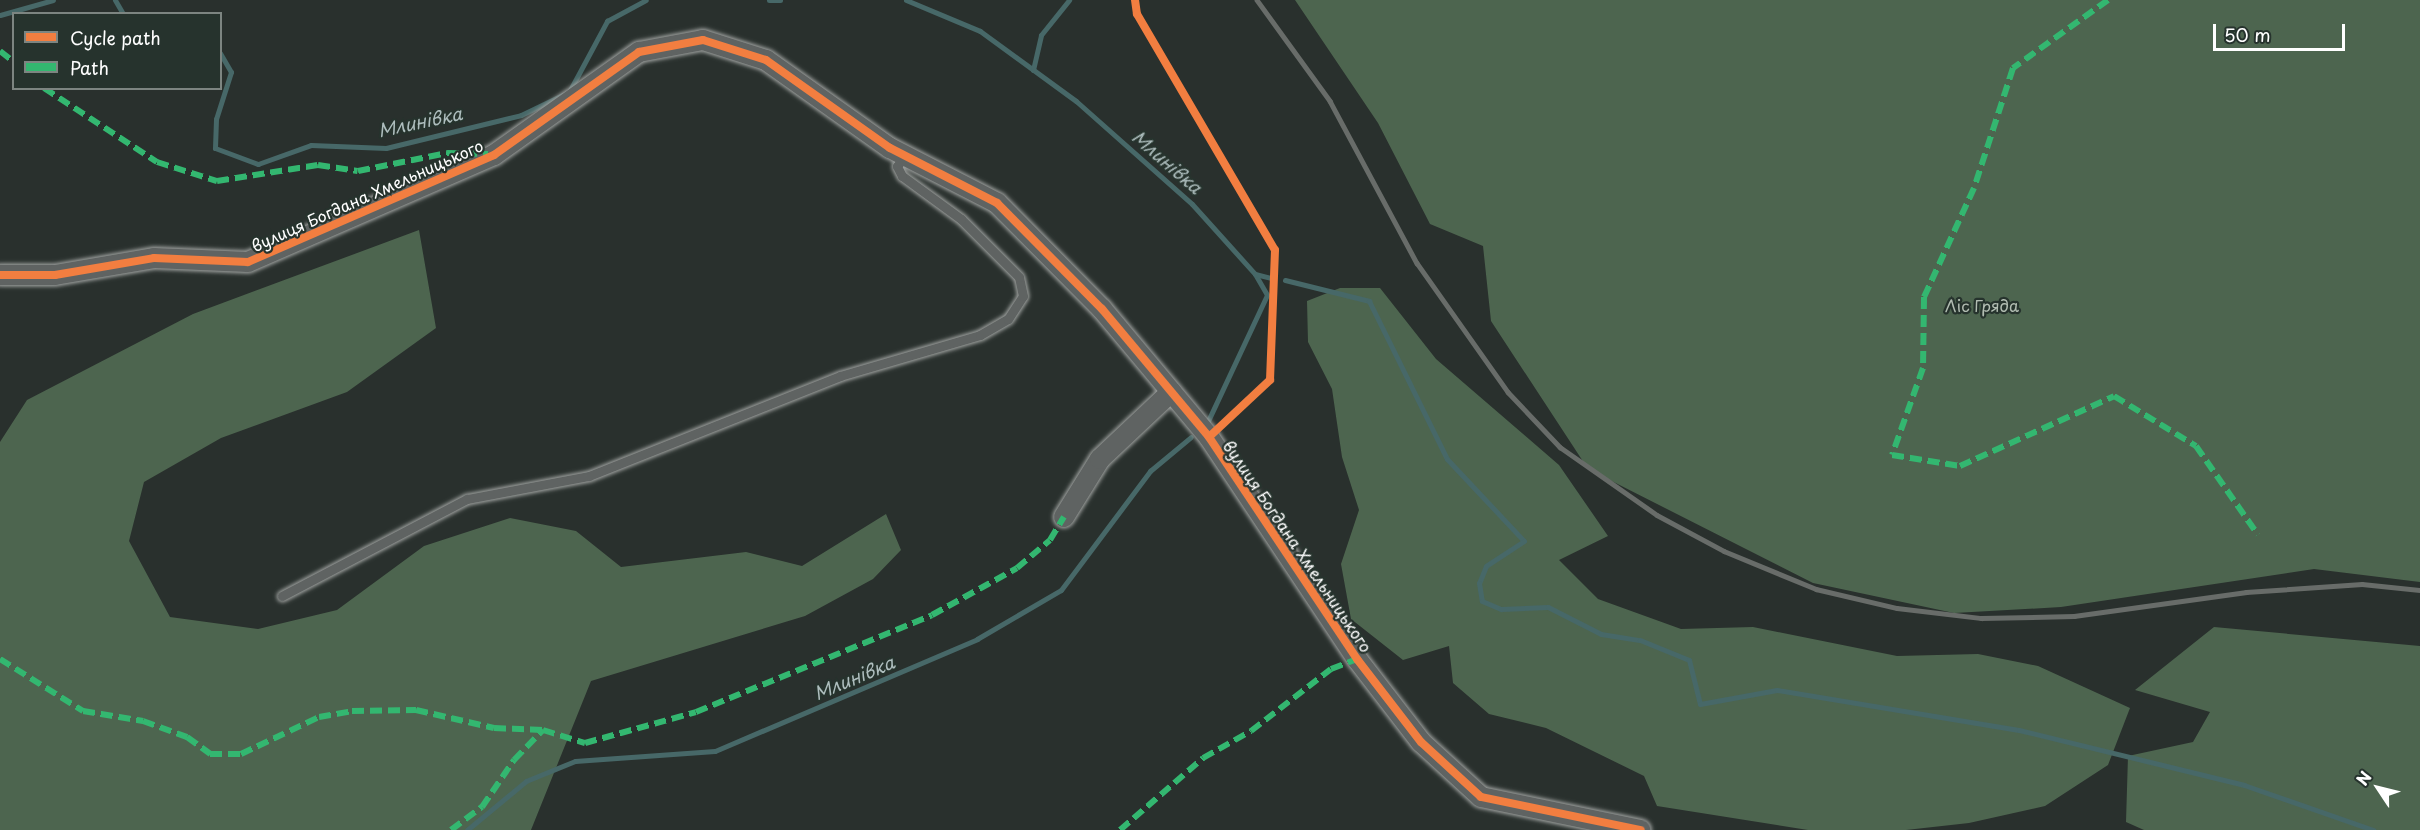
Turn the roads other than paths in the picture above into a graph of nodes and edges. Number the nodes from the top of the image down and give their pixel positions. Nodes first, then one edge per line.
1 (905, 156) junction
2 (0, 275) edge
3 (1171, 392) junction
4 (1064, 517) dead end
5 (282, 596) dead end
6 (1641, 830) edge

1 - 2 street, вулиця Богдана Хмельницького
1 - 3 street, вулиця Богдана Хмельницького
1 - 5 lane
3 - 4 street
3 - 6 street, вулиця Богдана Хмельницького

